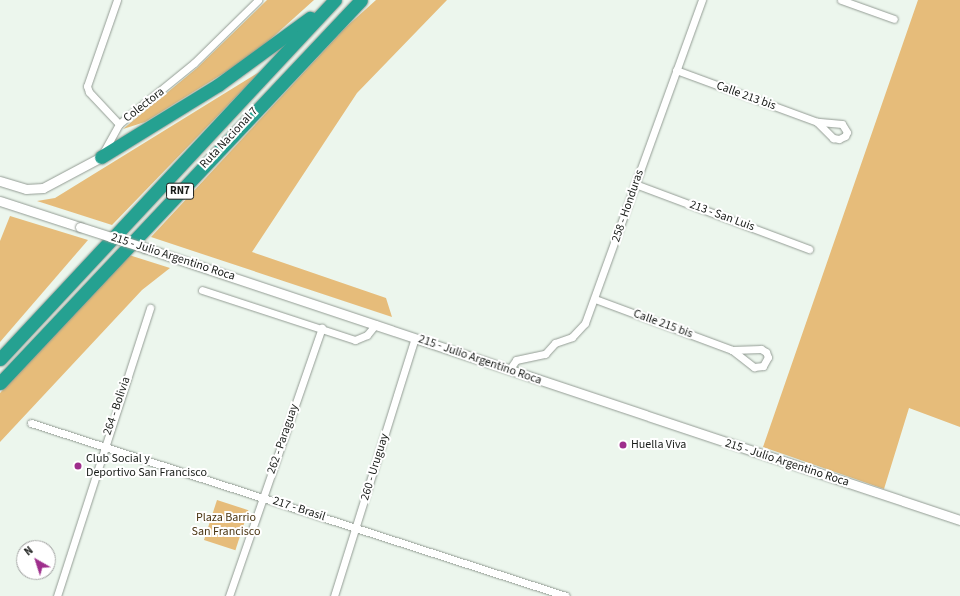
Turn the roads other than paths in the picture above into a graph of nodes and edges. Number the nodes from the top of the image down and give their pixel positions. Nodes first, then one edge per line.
1 (117, 0) edge
2 (258, 0) edge
3 (334, 0) edge
4 (361, 0) edge
5 (702, 0) edge
6 (841, 0) edge
7 (894, 19) dead end
8 (676, 70) junction
9 (817, 122) dead end
10 (119, 124) junction
11 (101, 157) junction
12 (0, 181) edge
13 (635, 184) junction
14 (0, 200) edge
15 (809, 249) dead end
16 (202, 290) dead end
17 (595, 299) junction
18 (150, 308) dead end
19 (376, 324) junction
20 (322, 328) junction
21 (415, 338) junction
22 (732, 350) junction
23 (0, 359) edge
24 (509, 370) junction
25 (0, 383) edge
26 (31, 423) dead end
27 (103, 447) junction
28 (263, 497) junction
29 (960, 520) edge
30 (357, 528) junction
31 (57, 596) edge
32 (229, 596) edge
33 (334, 596) edge
34 (566, 596) edge

1 - 10 street
2 - 10 street, Colectora
3 - 11 highway
3 - 23 highway, Ruta Nacional 7 / RN7
4 - 25 highway, Ruta Nacional 7 / RN7
5 - 8 street, 258 - Honduras
6 - 7 street
8 - 9 street, Calle 213 bis
8 - 13 street, 258 - Honduras
10 - 11 street, Colectora
11 - 12 street
13 - 15 street, 213 - San Luis
13 - 17 street, 258 - Honduras
14 - 19 street, 215 - Julio Argentino Roca, bridge
16 - 20 street
17 - 22 street, Calle 215 bis
17 - 24 street, 258 - Honduras
18 - 27 street, 264 - Bolivia
19 - 20 street
19 - 21 street, 215 - Julio Argentino Roca
20 - 28 street, 262 - Paraguay
21 - 24 street, 215 - Julio Argentino Roca
21 - 30 street, 260 - Uruguay
22 - 22 street, Calle 215 bis
24 - 29 street, 215 - Julio Argentino Roca
26 - 27 street, 217 - Brasil
27 - 28 street, 217 - Brasil
27 - 31 street, 264 - Bolivia
28 - 30 street, 217 - Brasil
28 - 32 street, 262 - Paraguay
30 - 33 street, 260 - Uruguay
30 - 34 street, 217 - Brasil

